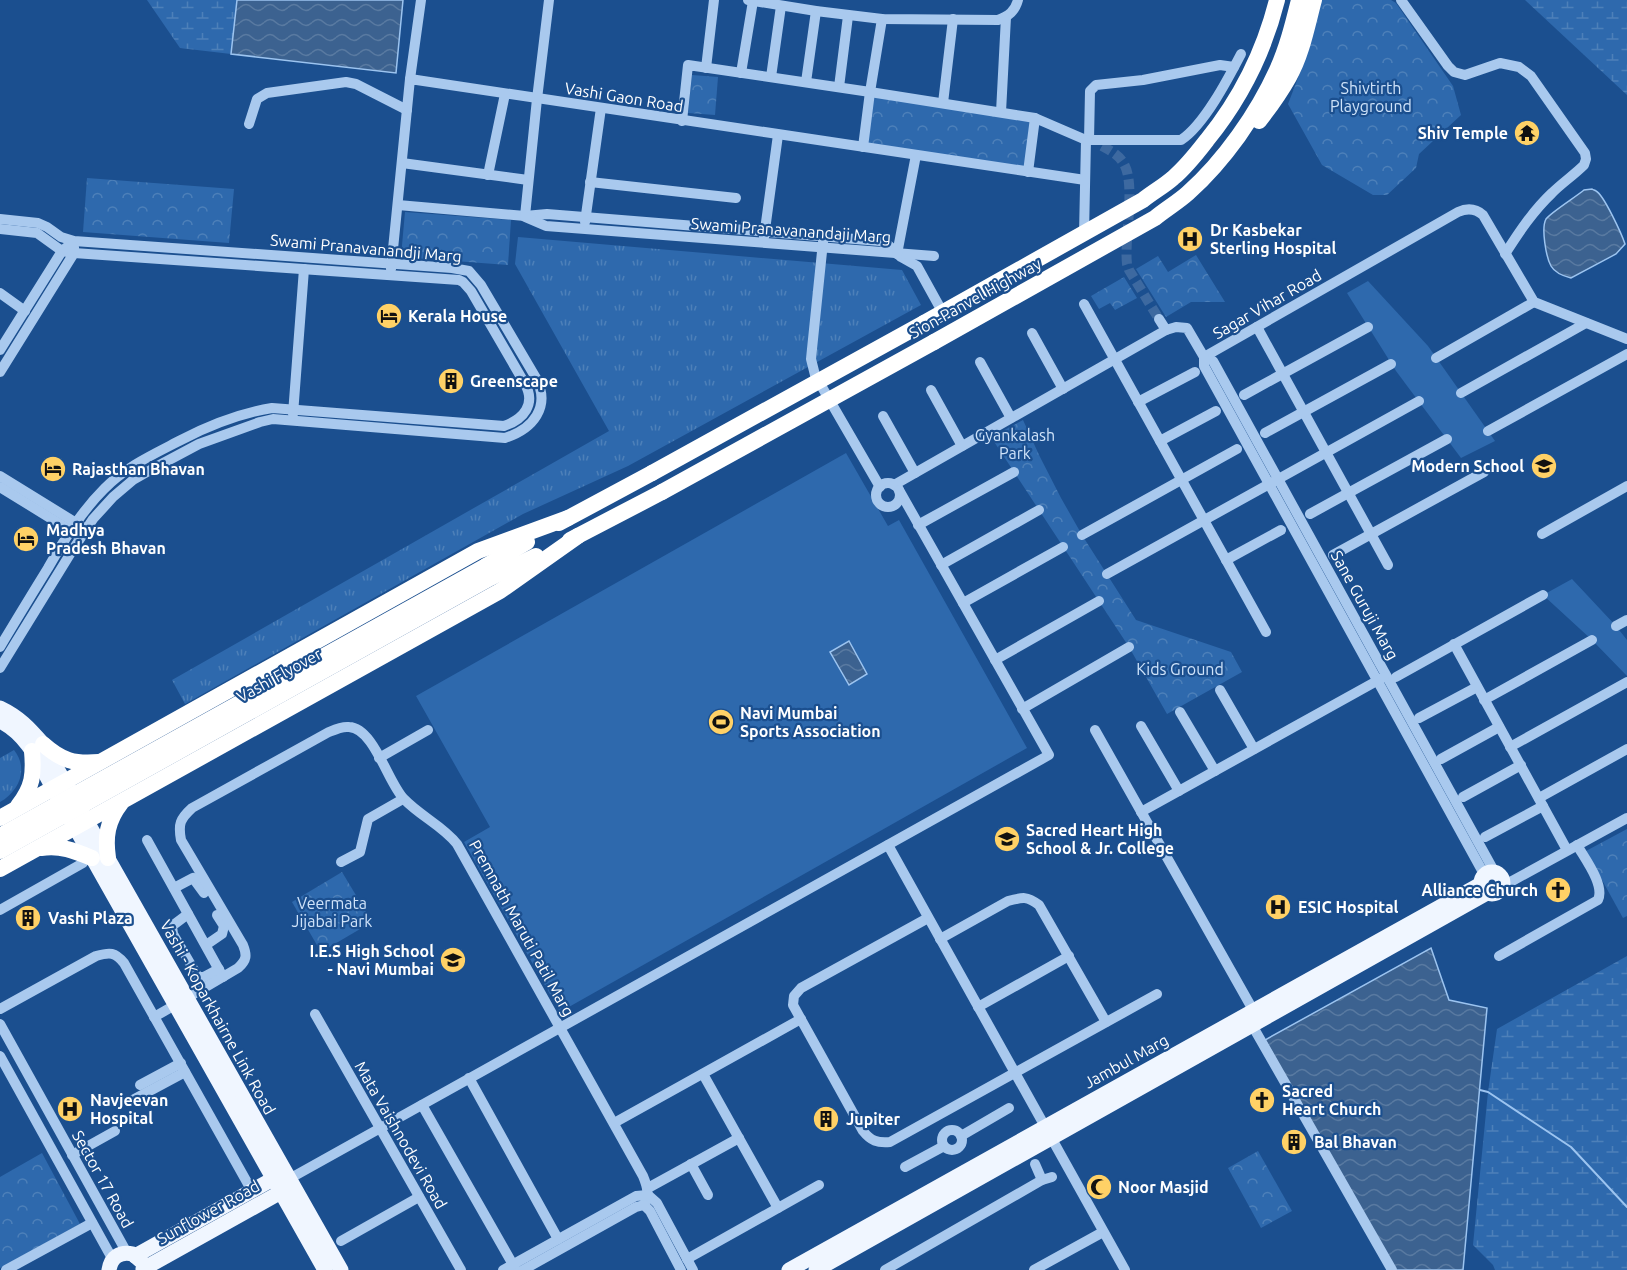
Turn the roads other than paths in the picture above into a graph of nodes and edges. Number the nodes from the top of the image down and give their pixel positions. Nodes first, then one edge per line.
1 (421, 0) edge
2 (549, 0) edge
3 (714, 0) edge
4 (748, 0) edge
5 (1018, 0) edge
6 (1277, 0) edge
7 (1299, 0) edge
8 (1314, 0) edge
9 (1401, 0) edge
10 (753, 1) edge
11 (781, 6) junction
12 (816, 11) junction
13 (848, 16) junction
14 (1006, 17) junction
15 (882, 19) junction
16 (953, 19) junction
17 (1241, 54) dead end
18 (1234, 67) junction
19 (705, 68) junction
20 (741, 73) junction
21 (771, 77) junction
22 (410, 79) junction
23 (806, 82) junction
24 (838, 87) junction
25 (870, 92) junction
26 (505, 94) junction
27 (537, 99) junction
28 (943, 103) junction
29 (601, 108) junction
30 (407, 110) junction
31 (1001, 112) junction
32 (1035, 118) junction
33 (682, 121) junction
34 (249, 124) dead end
35 (778, 135) junction
36 (1087, 140) junction
37 (1172, 141) junction
38 (1102, 146) tunnel mouth
39 (863, 147) junction
40 (1197, 153) junction
41 (916, 155) junction
42 (402, 163) junction
43 (1212, 168) junction
44 (1028, 172) junction
45 (488, 175) junction
46 (528, 180) junction
47 (1085, 180) junction
48 (590, 182) junction
49 (736, 198) dead end
50 (398, 205) junction
51 (525, 216) junction
52 (586, 217) junction
53 (0, 219) edge
54 (0, 229) edge
55 (584, 229) junction
56 (765, 231) junction
57 (1084, 234) junction
58 (824, 236) junction
59 (74, 241) junction
60 (763, 243) junction
61 (823, 248) junction
62 (62, 251) junction
63 (74, 253) junction
64 (897, 254) junction
65 (1505, 254) junction
66 (934, 256) dead end
67 (392, 263) junction
68 (304, 269) junction
69 (391, 275) junction
70 (0, 293) edge
71 (1534, 302) junction
72 (1084, 304) dead end
73 (25, 311) junction
74 (943, 313) junction
75 (1159, 319) tunnel mouth
76 (1586, 323) junction
77 (1257, 327) junction
78 (1368, 327) dead end
79 (1166, 330) junction
80 (1032, 333) dead end
81 (1627, 339) edge
82 (0, 350) edge
83 (1627, 354) edge
84 (1204, 357) junction
85 (1436, 358) dead end
86 (1114, 359) junction
87 (980, 362) dead end
88 (1391, 364) dead end
89 (0, 372) edge
90 (1195, 372) dead end
91 (1282, 374) junction
92 (1063, 389) junction
93 (931, 390) dead end
94 (1461, 393) dead end
95 (1244, 395) dead end
96 (1419, 401) dead end
97 (1138, 402) junction
98 (293, 409) junction
99 (1216, 411) dead end
100 (1304, 412) junction
101 (883, 416) dead end
102 (1011, 418) junction
103 (292, 421) junction
104 (1488, 431) dead end
105 (1265, 433) dead end
106 (1447, 439) dead end
107 (1160, 441) junction
108 (962, 446) junction
109 (1237, 449) dead end
110 (1326, 452) junction
111 (1014, 472) dead end
112 (1484, 472) dead end
113 (915, 473) junction
114 (0, 476) edge
115 (1181, 479) junction
116 (1273, 481) junction
117 (1627, 486) edge
118 (0, 487) edge
119 (880, 487) junction
120 (896, 488) junction
121 (1348, 493) junction
122 (884, 506) junction
123 (1039, 510) dead end
124 (1310, 514) dead end
125 (568, 518) junction
126 (1204, 519) junction
127 (918, 525) junction
128 (73, 527) junction
129 (1281, 530) dead end
130 (84, 534) junction
131 (1371, 534) junction
132 (1542, 534) dead end
133 (1082, 535) dead end
134 (578, 536) junction
135 (1063, 547) dead end
136 (1334, 555) dead end
137 (1226, 560) junction
138 (941, 565) junction
139 (1388, 565) dead end
140 (489, 571) junction
141 (1107, 574) dead end
142 (1543, 595) dead end
143 (1099, 601) dead end
144 (963, 603) junction
145 (1627, 621) edge
146 (1616, 626) dead end
147 (10, 631) edge
148 (1266, 632) dead end
149 (1592, 640) dead end
150 (1454, 644) junction
151 (0, 647) edge
152 (1129, 647) dead end
153 (995, 660) junction
154 (0, 668) edge
155 (1386, 678) junction
156 (1627, 682) edge
157 (1477, 687) junction
158 (1220, 690) dead end
159 (1484, 700) junction
160 (0, 708) edge
161 (1022, 709) junction
162 (1180, 712) dead end
163 (1419, 718) dead end
164 (0, 721) edge
165 (1141, 726) dead end
166 (1499, 727) junction
167 (428, 730) dead end
168 (1095, 730) dead end
169 (37, 747) junction
170 (1510, 747) junction
171 (1254, 749) junction
172 (1627, 749) edge
173 (379, 758) junction
174 (1441, 759) dead end
175 (101, 762) junction
176 (1521, 765) junction
177 (1215, 771) junction
178 (59, 785) junction
179 (1179, 791) junction
180 (1462, 797) dead end
181 (403, 799) junction
182 (123, 800) junction
183 (1541, 802) junction
184 (16, 809) junction
185 (1141, 812) junction
186 (0, 818) edge
187 (1627, 818) edge
188 (81, 824) junction
189 (0, 836) edge
190 (1485, 837) dead end
191 (147, 840) dead end
192 (888, 845) junction
193 (37, 848) junction
194 (1572, 848) junction
195 (0, 851) edge
196 (95, 860) junction
197 (341, 862) dead end
198 (0, 869) edge
199 (1495, 881) junction
200 (174, 888) junction
201 (0, 910) edge
202 (188, 914) junction
203 (928, 918) junction
204 (940, 939) junction
205 (206, 945) junction
206 (1069, 956) junction
207 (1498, 956) dead end
208 (221, 973) junction
209 (1157, 994) dead end
210 (181, 1001) junction
211 (1, 1007) edge
212 (978, 1007) junction
213 (315, 1014) dead end
214 (154, 1017) junction
215 (801, 1019) junction
216 (1255, 1019) junction
217 (1106, 1022) junction
218 (0, 1024) edge
219 (560, 1028) junction
220 (0, 1058) edge
221 (183, 1068) junction
222 (1015, 1073) junction
223 (703, 1074) junction
224 (470, 1078) junction
225 (140, 1085) dead end
226 (129, 1102) dead end
227 (422, 1105) junction
228 (1009, 1108) dead end
229 (938, 1115) junction
230 (51, 1117) junction
231 (614, 1123) junction
232 (38, 1125) junction
233 (380, 1128) junction
234 (115, 1131) dead end
235 (948, 1131) junction
236 (1048, 1133) junction
237 (961, 1136) junction
238 (739, 1138) junction
239 (944, 1146) junction
240 (72, 1155) junction
241 (691, 1164) junction
242 (1035, 1164) dead end
243 (905, 1167) dead end
244 (281, 1183) junction
245 (819, 1185) dead end
246 (252, 1191) junction
247 (708, 1195) dead end
248 (647, 1196) junction
249 (419, 1197) junction
250 (778, 1208) junction
251 (92, 1223) junction
252 (1103, 1232) junction
253 (341, 1241) dead end
254 (554, 1246) junction
255 (687, 1258) junction
256 (137, 1262) edge
257 (110, 1268) edge
258 (511, 1268) edge
259 (6, 1270) edge
260 (325, 1270) edge
261 (341, 1270) edge
262 (461, 1270) edge
263 (524, 1270) edge
264 (681, 1270) edge
265 (693, 1270) edge
266 (789, 1270) edge
267 (816, 1270) edge
268 (885, 1270) edge
269 (1034, 1270) edge
270 (1125, 1270) edge
271 (1392, 1270) edge

1 - 22 street
2 - 27 street
3 - 19 street
4 - 10 street
5 - 14 street
6 - 40 highway, Sion-Panvel Highway
7 - 43 highway, Sion-Panvel Highway
8 - 43 highway
9 - 65 street
10 - 11 street
10 - 20 street
11 - 12 street
11 - 21 street
12 - 13 street
12 - 23 street
13 - 15 street
13 - 24 street
14 - 16 street
14 - 31 street
15 - 16 street
15 - 25 street
16 - 28 street
17 - 18 street
18 - 36 street
18 - 37 street
19 - 20 street
19 - 33 street
20 - 21 street
21 - 23 street
22 - 26 street, Vashi Gaon Road
22 - 30 street
23 - 24 street
24 - 25 street
25 - 28 street
25 - 39 street
26 - 27 street, Vashi Gaon Road
26 - 45 street
27 - 29 street, Vashi Gaon Road
27 - 46 street
28 - 31 street
29 - 33 street, Vashi Gaon Road
29 - 48 street
30 - 34 street
30 - 42 street
31 - 32 street
32 - 36 street
32 - 44 street
33 - 35 street, Vashi Gaon Road
35 - 39 street, Vashi Gaon Road
35 - 56 street
36 - 37 street
36 - 38 street
36 - 47 street
37 - 40 street
39 - 41 street, Vashi Gaon Road
40 - 57 highway, Sion-Panvel Highway
41 - 44 street, Vashi Gaon Road
41 - 64 street
42 - 45 street
42 - 50 street
43 - 134 highway, Sion-Panvel Highway, bridge
44 - 47 street, Vashi Gaon Road
45 - 46 street
46 - 51 street
47 - 57 street
48 - 49 street
48 - 52 street
50 - 51 street, Swami Pranavanandaji Marg
50 - 67 street
51 - 52 street, Swami Pranavanandaji Marg
51 - 55 street, Swami Pranavanandaji Marg
52 - 55 street
52 - 56 street, Swami Pranavanandaji Marg
53 - 59 street, Swami Pranavanandji Marg
54 - 62 street, Swami Pranavanandji Marg
55 - 60 street, Swami Pranavanandaji Marg
56 - 58 street, Swami Pranavanandaji Marg
56 - 60 street
57 - 74 highway, Sion-Panvel Highway
58 - 61 street
58 - 64 street, Swami Pranavanandaji Marg
59 - 62 street
59 - 63 street
59 - 67 street, Swami Pranavanandji Marg
60 - 61 street, Swami Pranavanandaji Marg
61 - 64 street, Swami Pranavanandaji Marg
61 - 119 street
62 - 63 street, Swami Pranavanandji Marg
62 - 73 street
63 - 68 street, Swami Pranavanandji Marg
63 - 89 street
64 - 66 street
64 - 74 street
65 - 71 street, Sagar Vihar Road
65 - 77 street, Sagar Vihar Road
67 - 69 street
67 - 103 street, Swami Pranavanandji Marg
68 - 69 street, Swami Pranavanandji Marg
68 - 98 street
69 - 98 street, Swami Pranavanandji Marg
70 - 73 street
71 - 76 street
71 - 85 street
72 - 86 street
73 - 82 street
74 - 125 highway, Sion-Panvel Highway, bridge
75 - 79 street
76 - 81 street
76 - 94 street
77 - 84 street, Sagar Vihar Road
77 - 91 street
78 - 91 street
79 - 84 street, Sane Guruji Marg
79 - 86 street
80 - 92 street
83 - 104 street
84 - 116 street, Sane Guruji Marg
86 - 92 street
86 - 97 street
87 - 102 street
88 - 100 street
90 - 97 street
91 - 95 street
91 - 100 street
92 - 102 street
93 - 108 street
96 - 110 street
97 - 107 street
98 - 103 street
98 - 128 street, Swami Pranavanandji Marg
99 - 107 street
100 - 105 street
100 - 110 street
101 - 113 street
102 - 108 street
103 - 130 street, Swami Pranavanandji Marg
106 - 121 street
107 - 115 street
108 - 113 street
109 - 115 street
110 - 116 street
110 - 121 street
111 - 127 street
112 - 131 street
113 - 120 street
114 - 128 street
115 - 126 street
115 - 133 street
116 - 126 street
116 - 155 street, Sane Guruji Marg
117 - 132 street
118 - 128 street
119 - 120 street
119 - 122 street
120 - 122 street
120 - 127 street
121 - 124 street
121 - 131 street
122 - 127 street
123 - 138 street
125 - 140 highway, Vashi Flyover
125 - 175 highway
126 - 137 street
126 - 141 street
127 - 138 street
128 - 130 street
128 - 147 street, Swami Pranavanandji Marg
129 - 137 street
130 - 147 street, Swami Pranavanandji Marg
131 - 136 street
131 - 139 street
134 - 140 highway, Vashi Flyover
134 - 182 highway
135 - 144 street
137 - 148 street
138 - 144 street
140 - 189 highway, Vashi Flyover, bridge
140 - 195 highway, Vashi Flyover, bridge
142 - 150 street
143 - 153 street
144 - 153 street
145 - 146 street
147 - 151 street, Swami Pranavanandji Marg
147 - 154 street, Swami Pranavanandji Marg
149 - 159 street
150 - 155 street
150 - 157 street
152 - 161 street
153 - 161 street
155 - 171 street
155 - 199 street, Sane Guruji Marg
156 - 170 street
157 - 159 street
157 - 163 street
158 - 171 street
159 - 166 street
160 - 169 main road
161 - 192 street
162 - 177 street
164 - 169 main road
165 - 179 street
166 - 170 street
166 - 174 street
167 - 173 street
168 - 185 street
169 - 175 highway
169 - 178 main road, Vashi - Koparkhairne Link Road
169 - 184 highway
170 - 176 street
171 - 177 street
172 - 183 street
173 - 181 street, Premnath Maruti Patil Marg
173 - 208 street, Premnath Maruti Patil Marg
175 - 178 highway
176 - 180 street
176 - 183 street
177 - 179 street
178 - 184 highway
178 - 188 main road, Vashi - Koparkhairne Link Road
179 - 185 street
181 - 197 street
181 - 219 street, Premnath Maruti Patil Marg
182 - 188 highway
182 - 196 highway
183 - 190 street
183 - 194 street
184 - 186 highway
185 - 216 street
187 - 194 street
188 - 193 highway
188 - 196 main road, Vashi - Koparkhairne Link Road
191 - 200 street
192 - 203 street
192 - 219 street
193 - 196 highway
193 - 198 highway
194 - 199 street
194 - 207 street
196 - 201 street
196 - 210 main road, Vashi - Koparkhairne Link Road
199 - 216 main road, Jambul Marg
200 - 202 street
200 - 205 street
202 - 205 street
202 - 208 street
203 - 204 street
203 - 215 street
204 - 206 street
204 - 212 street
205 - 208 street
206 - 212 street
206 - 217 street
208 - 210 street, Premnath Maruti Patil Marg
209 - 217 street
210 - 214 street, Premnath Maruti Patil Marg
210 - 244 main road, Vashi - Koparkhairne Link Road
211 - 214 street
212 - 222 street
213 - 233 street, Mata Vaishnodevi Road
214 - 221 street
215 - 223 street
215 - 229 street
216 - 236 main road, Jambul Marg
216 - 271 street
217 - 222 street
218 - 230 street, Sector 17 Road
219 - 224 street
219 - 231 street, Premnath Maruti Patil Marg
220 - 232 street, Sector 17 Road
221 - 225 street
221 - 226 street
221 - 246 street
222 - 229 street
222 - 236 street
223 - 231 street
223 - 238 street
224 - 227 street
224 - 254 street
227 - 233 street
227 - 258 street
228 - 237 street
229 - 235 street
230 - 232 street
230 - 240 street, Sector 17 Road
231 - 248 street, Premnath Maruti Patil Marg
232 - 251 street, Sector 17 Road
233 - 244 street
233 - 249 street, Mata Vaishnodevi Road
234 - 240 street
235 - 237 street
235 - 239 street
236 - 252 street
236 - 266 main road, Jambul Marg
236 - 267 main road, Jambul Marg
237 - 239 street
238 - 241 street
238 - 250 street
239 - 243 street
240 - 256 street, Sector 17 Road
241 - 247 street
241 - 248 street
242 - 268 street
244 - 246 main road, Sunflower Road
244 - 256 main road, Sunflower Road
244 - 260 main road, Vashi - Koparkhairne Link Road
244 - 261 main road, Vashi - Koparkhairne Link Road
245 - 250 street
246 - 256 main road, Sunflower Road
248 - 254 street
248 - 255 street, Premnath Maruti Patil Marg
248 - 264 street, Premnath Maruti Patil Marg
249 - 253 street
249 - 262 street, Mata Vaishnodevi Road
250 - 255 street
251 - 257 street, Sector 17 Road
251 - 259 street
252 - 269 street
252 - 270 street
254 - 258 street
254 - 263 street
255 - 265 street, Premnath Maruti Patil Marg
256 - 257 main road

